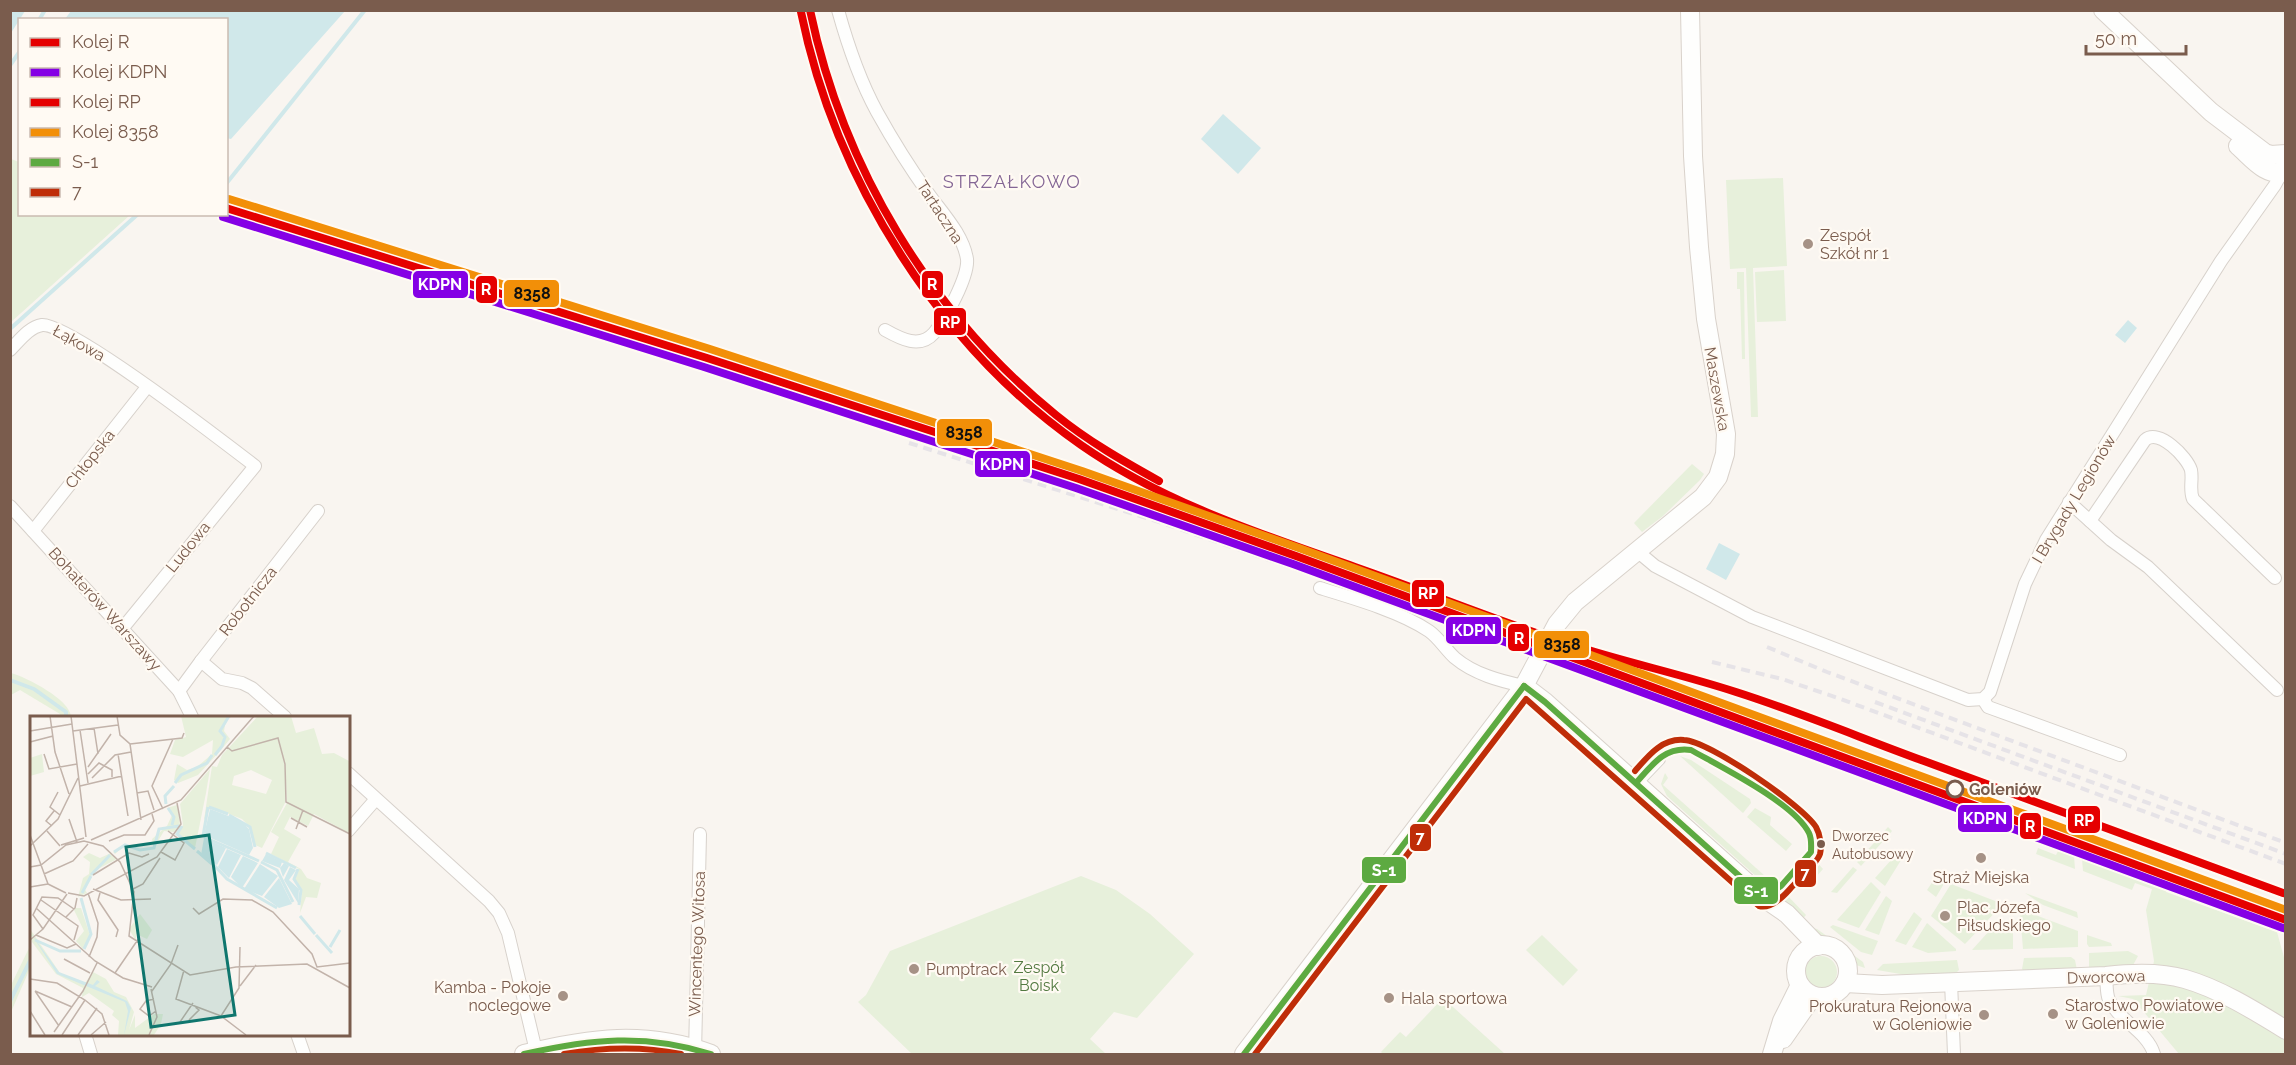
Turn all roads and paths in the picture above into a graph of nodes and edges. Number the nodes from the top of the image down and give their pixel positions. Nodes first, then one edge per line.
1 (838, 10) edge
2 (1690, 10) edge
3 (2103, 10) edge
4 (2283, 164) edge
5 (885, 330) dead end
6 (10, 350) edge
7 (147, 387) junction
8 (255, 466) joint
9 (2069, 502) junction
10 (10, 506) edge
11 (318, 511) dead end
12 (2090, 521) junction
13 (33, 531) junction
14 (1637, 551) junction
15 (2276, 578) dead end
16 (1320, 588) dead end
17 (122, 629) junction
18 (201, 661) junction
19 (1524, 686) junction
20 (2277, 690) dead end
21 (179, 691) junction
22 (1983, 699) junction
23 (192, 716) edge
24 (284, 716) edge
25 (2120, 755) dead end
26 (1659, 759) dead end
27 (350, 775) edge
28 (1636, 783) junction
29 (376, 800) junction
30 (350, 829) edge
31 (700, 834) dead end
32 (1810, 950) junction
33 (1846, 976) junction
34 (2106, 976) junction
35 (1951, 982) junction
36 (1806, 991) junction
37 (2286, 1030) edge
38 (85, 1035) edge
39 (297, 1035) edge
40 (700, 1052) edge
41 (530, 1053) edge
42 (91, 1054) edge
43 (304, 1054) edge
44 (1244, 1054) edge
45 (1772, 1054) edge
46 (1954, 1054) edge
47 (2154, 1054) edge

1 - 5 street, Tartaczna
2 - 14 street, Maszewska
3 - 4 street
4 - 9 street, I Brygady Legionów
6 - 7 street, Łąkowa
7 - 8 street, Łąkowa
7 - 13 street, Chłopska
8 - 17 street, Ludowa
9 - 12 street
9 - 22 street, I Brygady Legionów
10 - 13 street, Bohaterów Warszawy
11 - 18 street, Robotnicza
12 - 15 street
12 - 20 street
13 - 17 street, Bohaterów Warszawy
14 - 19 street, Maszewska
14 - 22 street
16 - 19 street
17 - 21 street, Bohaterów Warszawy
18 - 21 street, Robotnicza
18 - 24 street
19 - 28 street
19 - 44 street, Maszewska
21 - 23 street, Bohaterów Warszawy
22 - 25 street
26 - 28 street
27 - 29 street
28 - 32 street
29 - 30 street
29 - 41 street
31 - 40 street, Wincentego Witosa
32 - 33 street
32 - 36 street
33 - 35 street, Dworcowa
33 - 36 street
34 - 35 street, Dworcowa
34 - 37 street, Dworcowa
34 - 47 street
35 - 46 street
36 - 45 street
38 - 42 street
39 - 43 street
40 - 41 street

